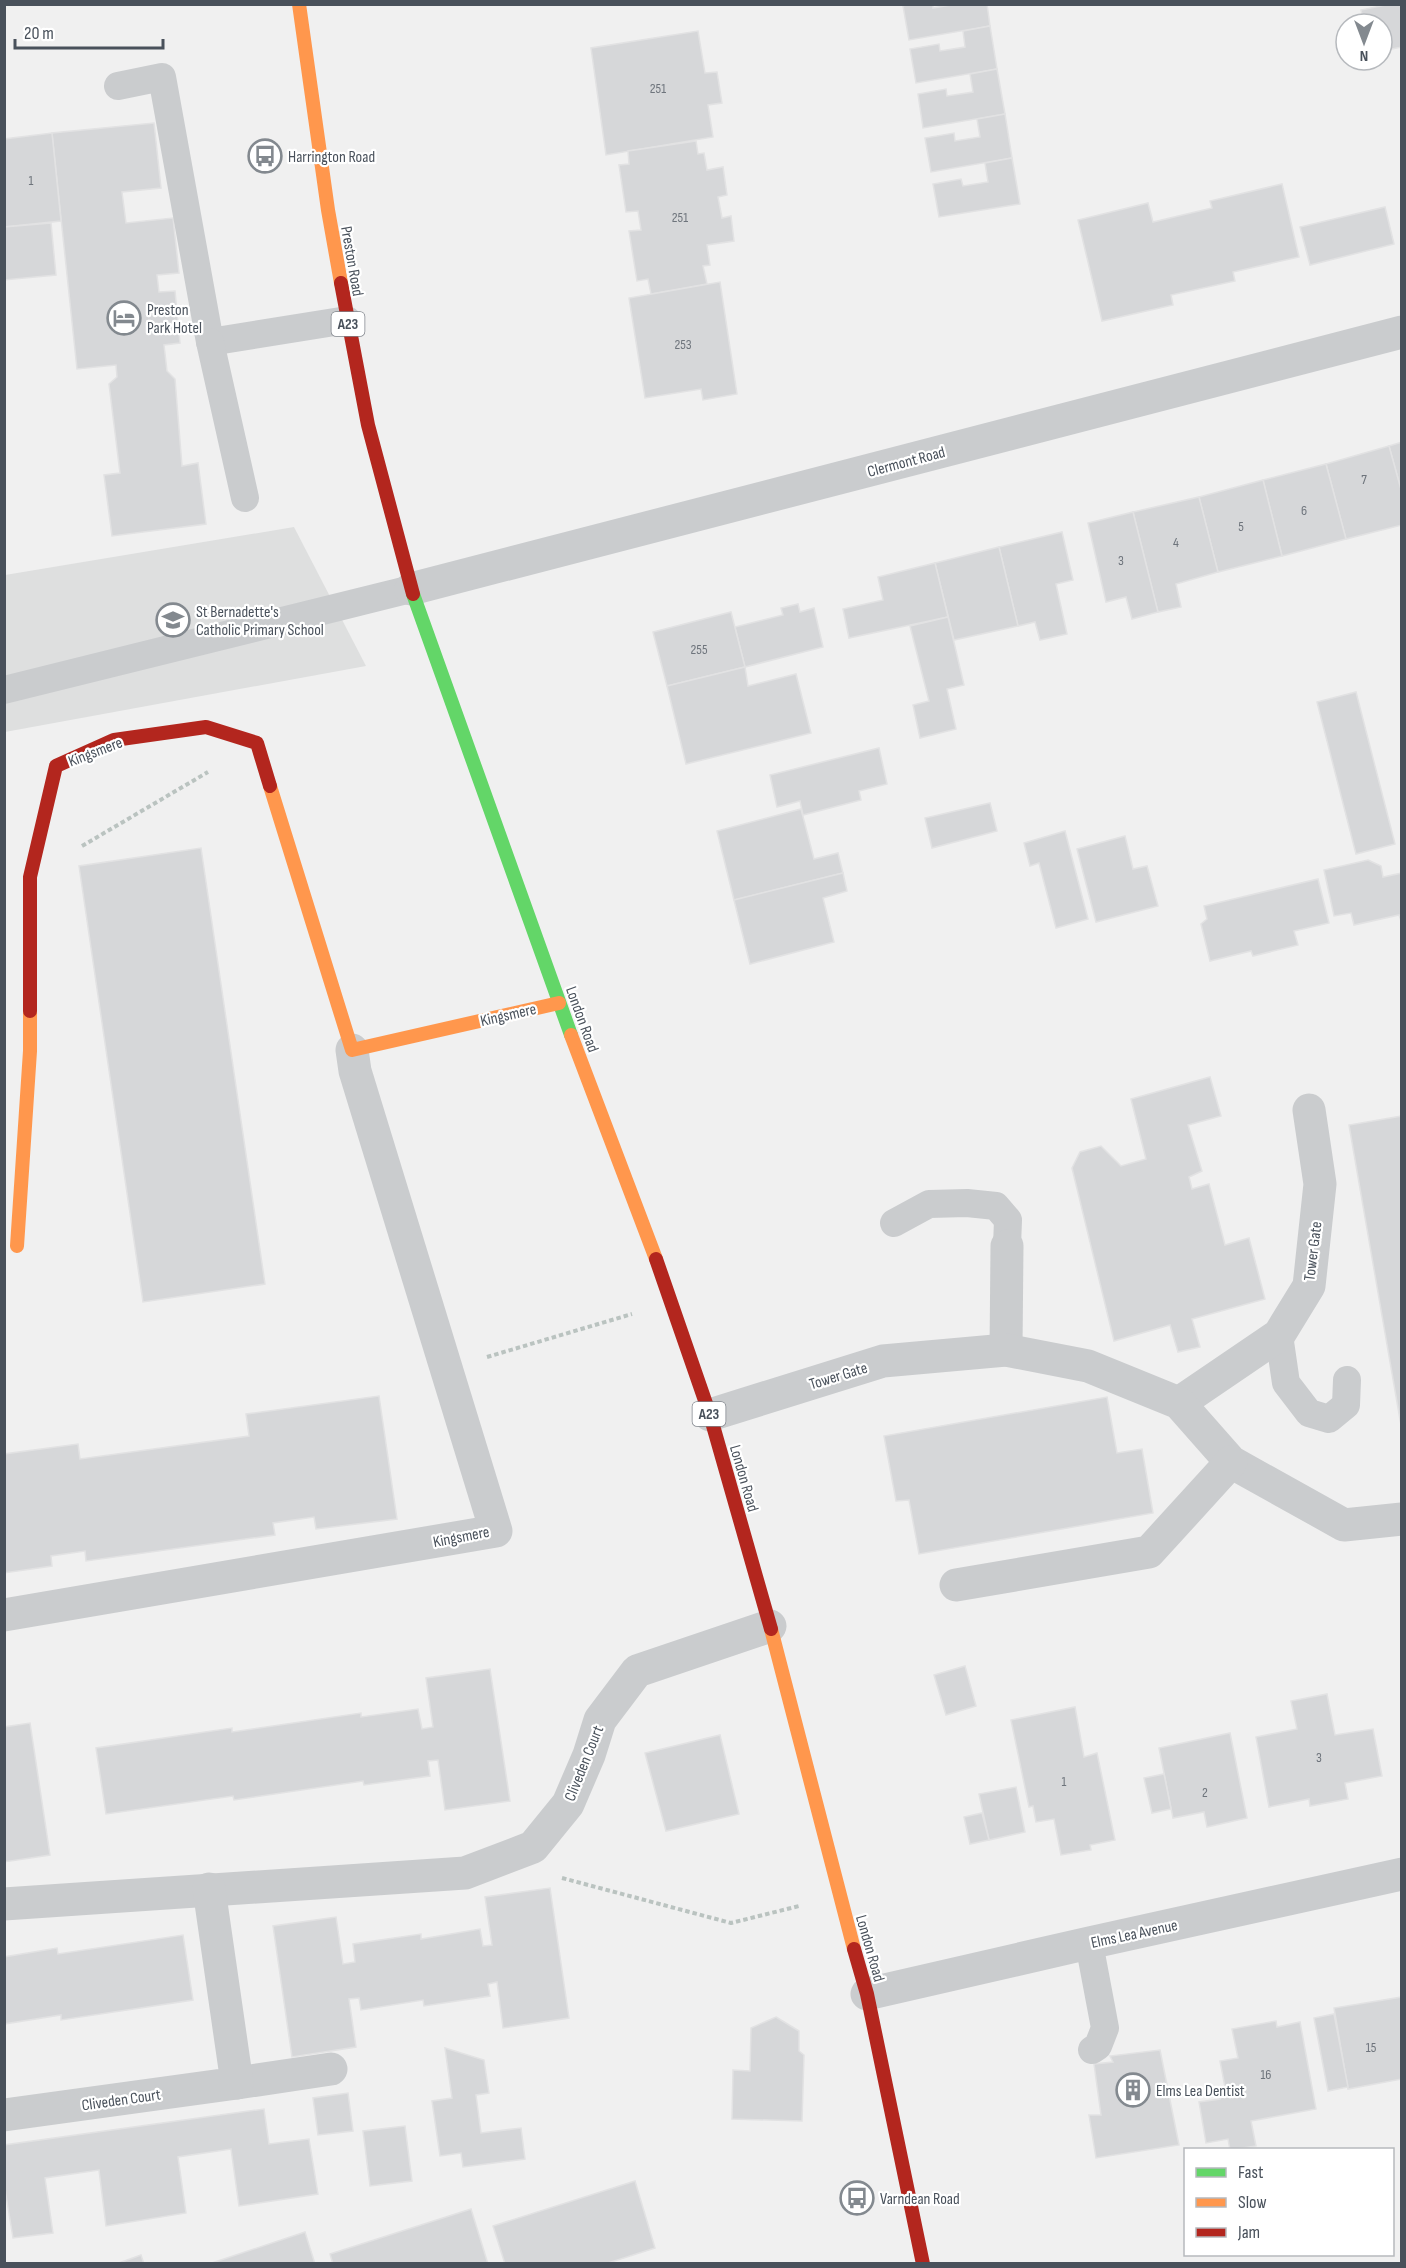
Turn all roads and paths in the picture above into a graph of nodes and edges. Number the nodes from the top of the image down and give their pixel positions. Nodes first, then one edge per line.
1 (299, 4) edge
2 (118, 86) dead end
3 (347, 320) junction
4 (1401, 332) edge
5 (210, 342) junction
6 (245, 498) dead end
7 (411, 589) junction
8 (4, 690) edge
9 (257, 743) junction
10 (30, 877) junction
11 (559, 1003) junction
12 (352, 1050) junction
13 (1309, 1110) dead end
14 (894, 1223) dead end
15 (17, 1246) dead end
16 (1007, 1246) joint
17 (672, 1302) junction
18 (1279, 1335) junction
19 (1006, 1350) junction
20 (446, 1369) junction
21 (1347, 1380) dead end
22 (1179, 1403) junction
23 (710, 1415) junction
24 (1231, 1462) junction
25 (1401, 1519) edge
26 (956, 1585) dead end
27 (4, 1615) edge
28 (770, 1626) junction
29 (533, 1847) junction
30 (1401, 1874) edge
31 (209, 1889) junction
32 (839, 1896) junction
33 (4, 1904) edge
34 (1089, 1943) junction
35 (867, 1994) junction
36 (1092, 2050) dead end
37 (331, 2069) dead end
38 (237, 2083) junction
39 (4, 2115) edge
40 (923, 2264) edge

1 - 3 main road, Preston Road / A23
2 - 5 lane
3 - 5 lane
3 - 7 main road, Preston Road / A23
4 - 7 street, Clermont Road
5 - 6 lane
7 - 8 lane
7 - 11 main road, London Road / A23
9 - 10 path
9 - 10 main road, Kingsmere
9 - 12 main road, Kingsmere
10 - 15 main road, Kingsmere
11 - 12 main road, Kingsmere
11 - 17 main road, London Road / A23
12 - 20 street, Kingsmere
13 - 18 street, Tower Gate
14 - 16 lane
16 - 19 street
17 - 20 path
17 - 23 main road, London Road / A23
18 - 21 lane
18 - 22 street, Tower Gate
19 - 22 street, Tower Gate
19 - 23 street, Tower Gate
20 - 27 street, Kingsmere
22 - 24 street, Tower Gate
23 - 28 main road, London Road / A23
24 - 25 street, Tower Gate
24 - 26 street
28 - 29 street, Cliveden Court
28 - 32 main road, London Road / A23
29 - 31 street
29 - 32 path
30 - 34 street, Elms Lea Avenue
31 - 33 street
31 - 38 street
32 - 35 main road, London Road / A23
34 - 35 street, Elms Lea Avenue
34 - 36 lane
35 - 40 main road, London Road / A23
37 - 38 street, Cliveden Court
38 - 39 street, Cliveden Court

